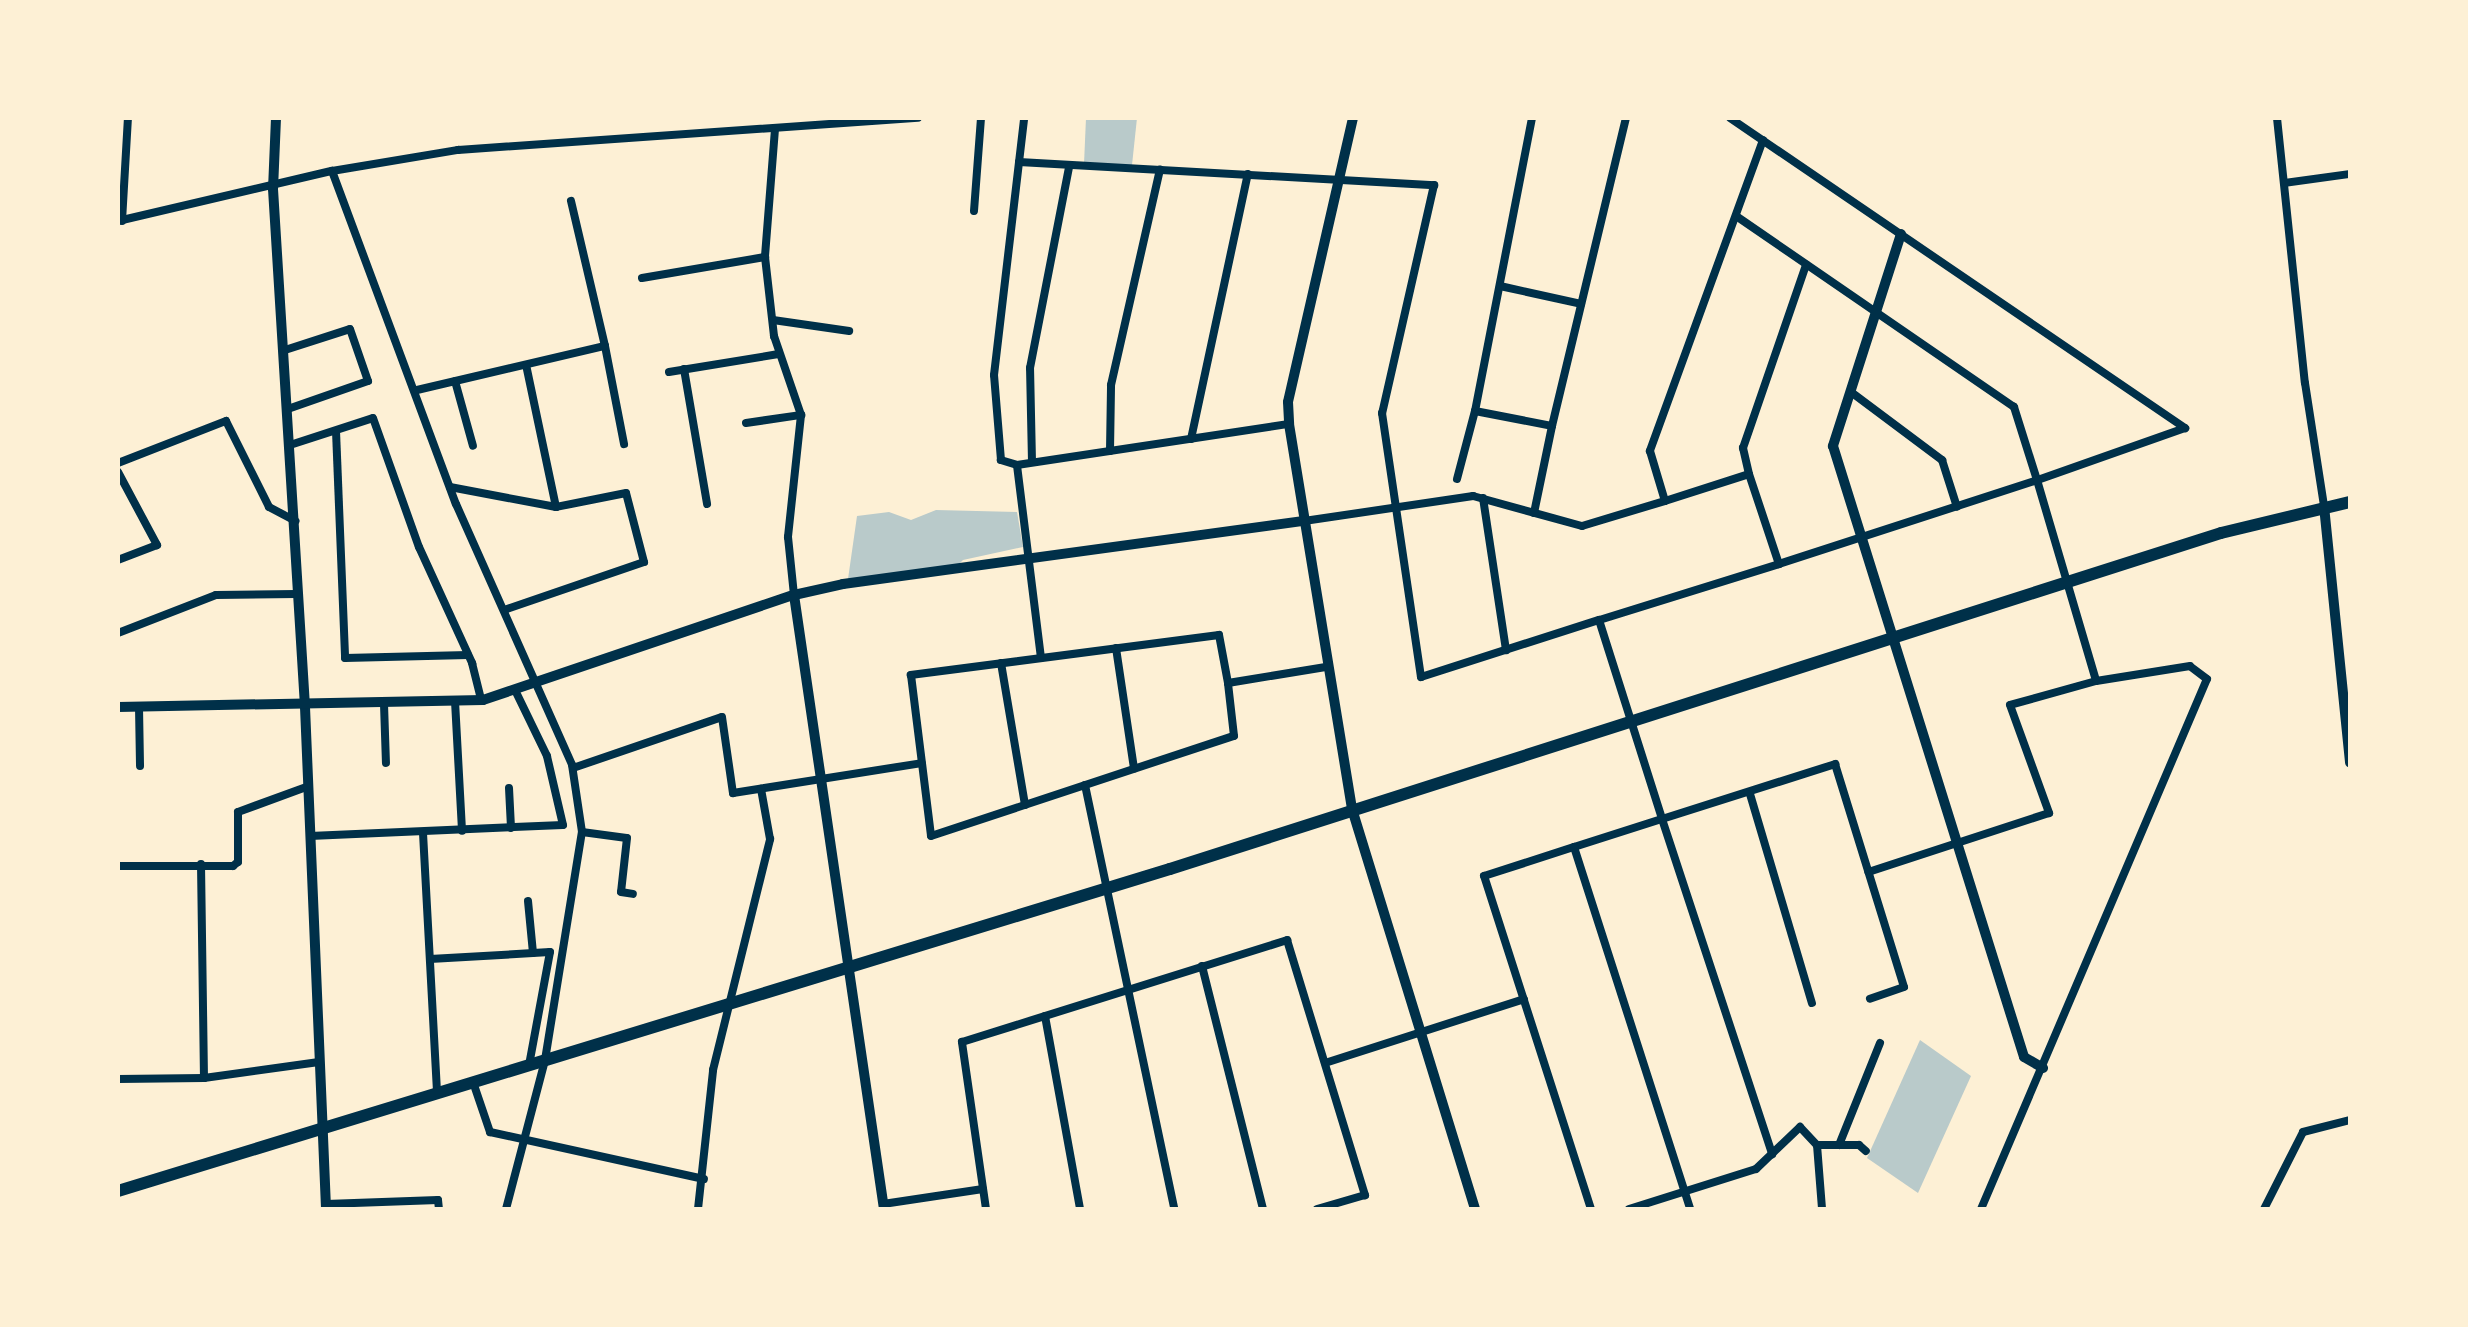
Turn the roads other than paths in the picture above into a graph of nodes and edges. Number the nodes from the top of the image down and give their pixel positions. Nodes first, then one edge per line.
1 (128, 118) edge
2 (276, 118) edge
3 (756, 118) edge
4 (918, 118) edge
5 (981, 118) edge
6 (1024, 118) edge
7 (1353, 118) edge
8 (1532, 118) edge
9 (1626, 118) edge
10 (1730, 118) edge
11 (2277, 118) edge
12 (775, 129) junction
13 (755, 130) junction
14 (1763, 140) junction
15 (1019, 162) junction
16 (1069, 168) junction
17 (1160, 170) junction
18 (332, 171) junction
19 (1248, 174) junction
20 (2350, 174) edge
21 (1339, 179) junction
22 (2284, 183) junction
23 (273, 189) junction
24 (571, 201) dead end
25 (974, 211) dead end
26 (1736, 216) junction
27 (120, 221) edge
28 (1901, 234) junction
29 (765, 257) junction
30 (1806, 265) junction
31 (642, 278) dead end
32 (1500, 286) junction
33 (1581, 304) junction
34 (1879, 313) junction
35 (773, 320) junction
36 (849, 331) dead end
37 (605, 346) junction
38 (285, 350) junction
39 (779, 354) junction
40 (526, 365) junction
41 (684, 369) junction
42 (669, 372) dead end
43 (455, 381) junction
44 (417, 390) junction
45 (1851, 392) junction
46 (288, 409) junction
47 (1475, 411) junction
48 (801, 415) junction
49 (746, 423) dead end
50 (1289, 424) junction
51 (1552, 426) junction
52 (336, 431) junction
53 (1191, 439) junction
54 (624, 444) dead end
55 (290, 445) junction
56 (473, 446) dead end
57 (1110, 451) junction
58 (1032, 462) junction
59 (118, 463) edge
60 (1017, 465) junction
61 (118, 472) edge
62 (1749, 474) junction
63 (1457, 479) dead end
64 (2037, 480) junction
65 (450, 487) junction
66 (1483, 498) junction
67 (1665, 501) junction
68 (2350, 502) edge
69 (707, 504) dead end
70 (2324, 506) junction
71 (556, 507) junction
72 (1395, 507) junction
73 (1957, 507) junction
74 (1534, 513) junction
75 (295, 521) junction
76 (1304, 521) junction
77 (1861, 538) junction
78 (1030, 559) junction
79 (118, 560) edge
80 (1779, 564) junction
81 (2070, 580) junction
82 (296, 594) junction
83 (794, 595) junction
84 (504, 610) junction
85 (1599, 620) junction
86 (118, 633) edge
87 (1892, 639) junction
88 (1116, 648) junction
89 (1506, 650) junction
90 (468, 655) junction
91 (1041, 658) junction
92 (1001, 663) junction
93 (1326, 667) junction
94 (2096, 681) junction
95 (536, 682) junction
96 (1228, 683) junction
97 (515, 690) junction
98 (481, 700) junction
99 (455, 701) junction
100 (384, 704) junction
101 (118, 707) edge
102 (139, 707) junction
103 (305, 707) junction
104 (1631, 719) junction
105 (386, 763) dead end
106 (922, 763) junction
107 (2350, 763) edge
108 (140, 766) dead end
109 (573, 768) junction
110 (1134, 769) junction
111 (824, 779) junction
112 (1085, 785) junction
113 (306, 787) junction
114 (509, 788) dead end
115 (761, 789) junction
116 (1750, 794) junction
117 (1025, 805) junction
118 (1352, 809) junction
119 (1662, 819) junction
120 (511, 828) junction
121 (462, 831) junction
122 (582, 832) junction
123 (423, 833) junction
124 (310, 836) junction
125 (1958, 843) junction
126 (1574, 847) junction
127 (201, 864) junction
128 (118, 866) edge
129 (1868, 872) junction
130 (1106, 889) junction
131 (633, 894) dead end
132 (528, 901) dead end
133 (533, 953) junction
134 (430, 959) junction
135 (851, 966) junction
136 (1202, 966) junction
137 (1127, 990) junction
138 (1524, 999) junction
139 (1870, 999) dead end
140 (1812, 1003) dead end
141 (730, 1004) junction
142 (1045, 1016) junction
143 (1419, 1034) junction
144 (1880, 1043) dead end
145 (545, 1060) junction
146 (319, 1062) junction
147 (1325, 1063) junction
148 (529, 1065) junction
149 (2043, 1068) junction
150 (204, 1078) junction
151 (118, 1079) edge
152 (473, 1082) junction
153 (437, 1094) junction
154 (2350, 1120) edge
155 (322, 1130) junction
156 (524, 1143) junction
157 (1817, 1145) junction
158 (1839, 1145) junction
159 (1866, 1151) dead end
160 (1772, 1154) junction
161 (704, 1179) junction
162 (983, 1189) junction
163 (118, 1191) edge
164 (1685, 1191) junction
165 (884, 1206) edge
166 (326, 1207) edge
167 (439, 1209) edge
168 (506, 1209) edge
169 (698, 1209) edge
170 (986, 1209) edge
171 (1080, 1209) edge
172 (1174, 1209) edge
173 (1263, 1209) edge
174 (1317, 1209) edge
175 (1475, 1209) edge
176 (1591, 1209) edge
177 (1629, 1209) edge
178 (1690, 1209) edge
179 (1822, 1209) edge
180 (1981, 1209) edge
181 (2264, 1209) edge

1 - 27 street
2 - 23 street
3 - 13 street
4 - 12 street
5 - 25 street
6 - 15 street
7 - 21 street
8 - 32 street
9 - 33 street
10 - 14 street
11 - 22 street
12 - 13 street
12 - 29 street
13 - 18 street
14 - 26 street
14 - 28 street
15 - 16 street
15 - 60 street
16 - 17 street
16 - 58 street
17 - 19 street
17 - 57 street
18 - 23 street
18 - 44 street
19 - 21 street
19 - 53 street
20 - 22 street
21 - 50 street
21 - 72 street
22 - 70 street
23 - 27 street
23 - 38 street
24 - 37 street
26 - 30 street
26 - 67 street
28 - 34 street
28 - 64 street
29 - 31 street
29 - 35 street
30 - 34 street
30 - 62 street
32 - 33 street
32 - 47 street
33 - 51 street
34 - 45 street
34 - 64 street
35 - 36 street
35 - 39 street
37 - 40 street
37 - 54 street
38 - 46 street
38 - 46 street
39 - 41 street
39 - 48 street
40 - 43 street
40 - 71 street
41 - 42 street
41 - 69 street
43 - 44 street
43 - 56 street
44 - 65 street
45 - 73 street
45 - 77 street
46 - 55 street
47 - 51 street
47 - 63 street
48 - 49 street
48 - 83 street
50 - 53 street
50 - 76 street
51 - 74 street
52 - 55 street
52 - 90 street
52 - 90 street
53 - 57 street
55 - 75 street
57 - 58 street
58 - 60 street
59 - 75 street
60 - 78 street
61 - 79 street
62 - 67 street
62 - 80 street
64 - 73 street
64 - 81 street
65 - 71 street
65 - 84 street
66 - 72 street
66 - 74 street
66 - 89 street
67 - 74 street
68 - 70 main road
70 - 81 main road
70 - 107 street
71 - 84 street
72 - 76 street
72 - 89 street
73 - 77 street
75 - 82 street
76 - 78 street
76 - 93 street
77 - 80 street
77 - 87 street
78 - 83 street
78 - 91 street
80 - 85 street
81 - 87 main road
81 - 94 street
82 - 86 street
82 - 103 street
83 - 95 street
83 - 111 street
84 - 95 street
85 - 89 street
85 - 104 street
87 - 104 main road
87 - 125 street
88 - 91 street
88 - 96 street
88 - 110 street
90 - 98 street
91 - 92 street
92 - 106 street
92 - 117 street
93 - 96 street
93 - 118 street
94 - 125 street
94 - 149 street
95 - 97 street
95 - 109 street
96 - 110 street
97 - 98 street
97 - 120 street
98 - 99 street
99 - 100 street
99 - 121 street
100 - 103 street
100 - 105 street
101 - 102 street
102 - 103 street
102 - 108 street
103 - 113 street
104 - 118 main road
104 - 119 street
106 - 111 street
106 - 117 street
109 - 115 street
109 - 122 street
110 - 112 street
111 - 115 street
111 - 135 street
112 - 117 street
112 - 130 street
113 - 124 street
113 - 127 street
114 - 120 street
115 - 141 street
116 - 119 street
116 - 129 street
116 - 140 street
118 - 130 main road
118 - 143 street
119 - 126 street
119 - 160 street
120 - 121 street
121 - 123 street
122 - 131 street
122 - 145 street
123 - 124 street
123 - 134 street
124 - 146 street
125 - 129 street
125 - 149 street
126 - 138 street
126 - 164 street
127 - 128 street
127 - 150 street
129 - 139 street
130 - 135 main road
130 - 137 street
132 - 133 street
133 - 134 street
133 - 148 street
134 - 153 street
135 - 141 main road
135 - 165 street
136 - 137 street
136 - 147 street
136 - 173 street
137 - 142 street
137 - 172 street
138 - 143 street
138 - 176 street
141 - 145 main road
141 - 161 street
142 - 162 street
142 - 171 street
143 - 147 street
143 - 175 street
144 - 158 street
145 - 148 main road
145 - 156 street
146 - 150 street
146 - 155 street
147 - 174 street
148 - 152 main road
149 - 180 street
150 - 151 street
152 - 153 main road
152 - 156 street
153 - 155 main road
154 - 181 street
155 - 163 main road
155 - 166 street
156 - 161 street
156 - 168 street
157 - 158 street
157 - 160 street
157 - 179 street
158 - 159 street
160 - 164 street
161 - 169 street
162 - 165 street
162 - 170 street
164 - 177 street
164 - 178 street
166 - 167 street

